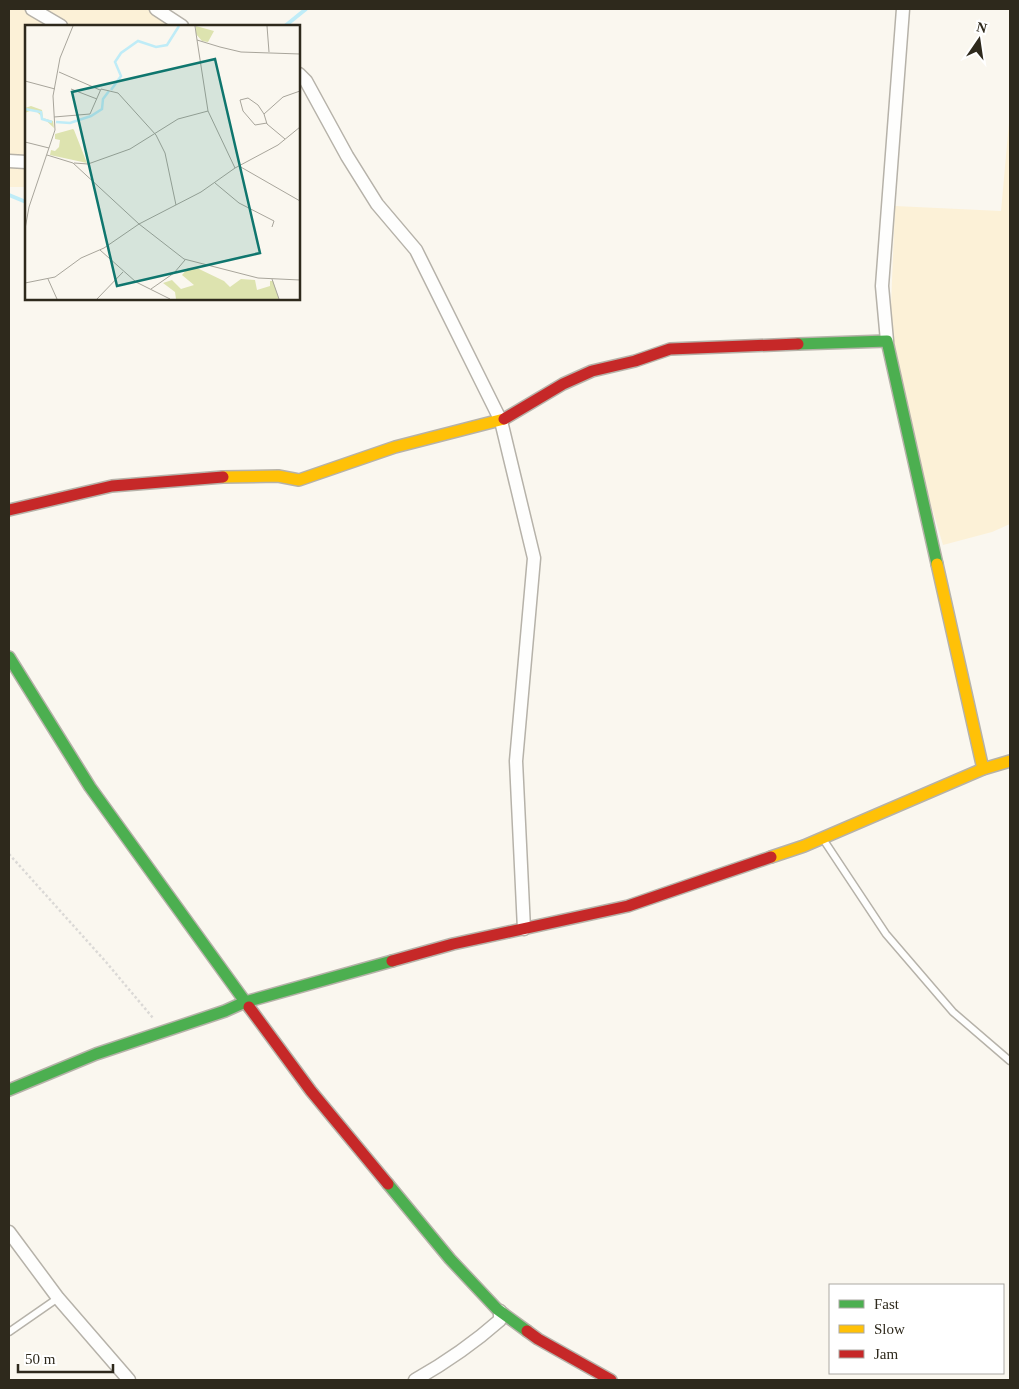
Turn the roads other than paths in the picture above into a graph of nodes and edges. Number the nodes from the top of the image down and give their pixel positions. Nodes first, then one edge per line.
1 (32, 9) edge
2 (156, 9) edge
3 (903, 9) edge
4 (59, 25) edge
5 (180, 25) edge
6 (300, 75) edge
7 (9, 161) edge
8 (25, 162) edge
9 (887, 341) junction
10 (501, 421) junction
11 (9, 510) edge
12 (9, 657) edge
13 (1010, 760) edge
14 (983, 769) junction
15 (823, 838) junction
16 (524, 929) junction
17 (245, 1002) junction
18 (1010, 1060) edge
19 (9, 1090) edge
20 (9, 1232) edge
21 (58, 1298) junction
22 (500, 1311) junction
23 (9, 1332) edge
24 (129, 1380) edge
25 (415, 1380) edge
26 (611, 1380) edge

1 - 4 street
2 - 5 street
3 - 9 street
6 - 10 street
7 - 8 street
9 - 10 street
9 - 14 street
10 - 11 street
10 - 16 street
12 - 17 street
13 - 14 street
14 - 15 street
15 - 16 street
15 - 18 lane
16 - 17 street
17 - 19 street
17 - 22 street
20 - 21 street
21 - 23 lane
21 - 24 street
22 - 25 street
22 - 26 street

